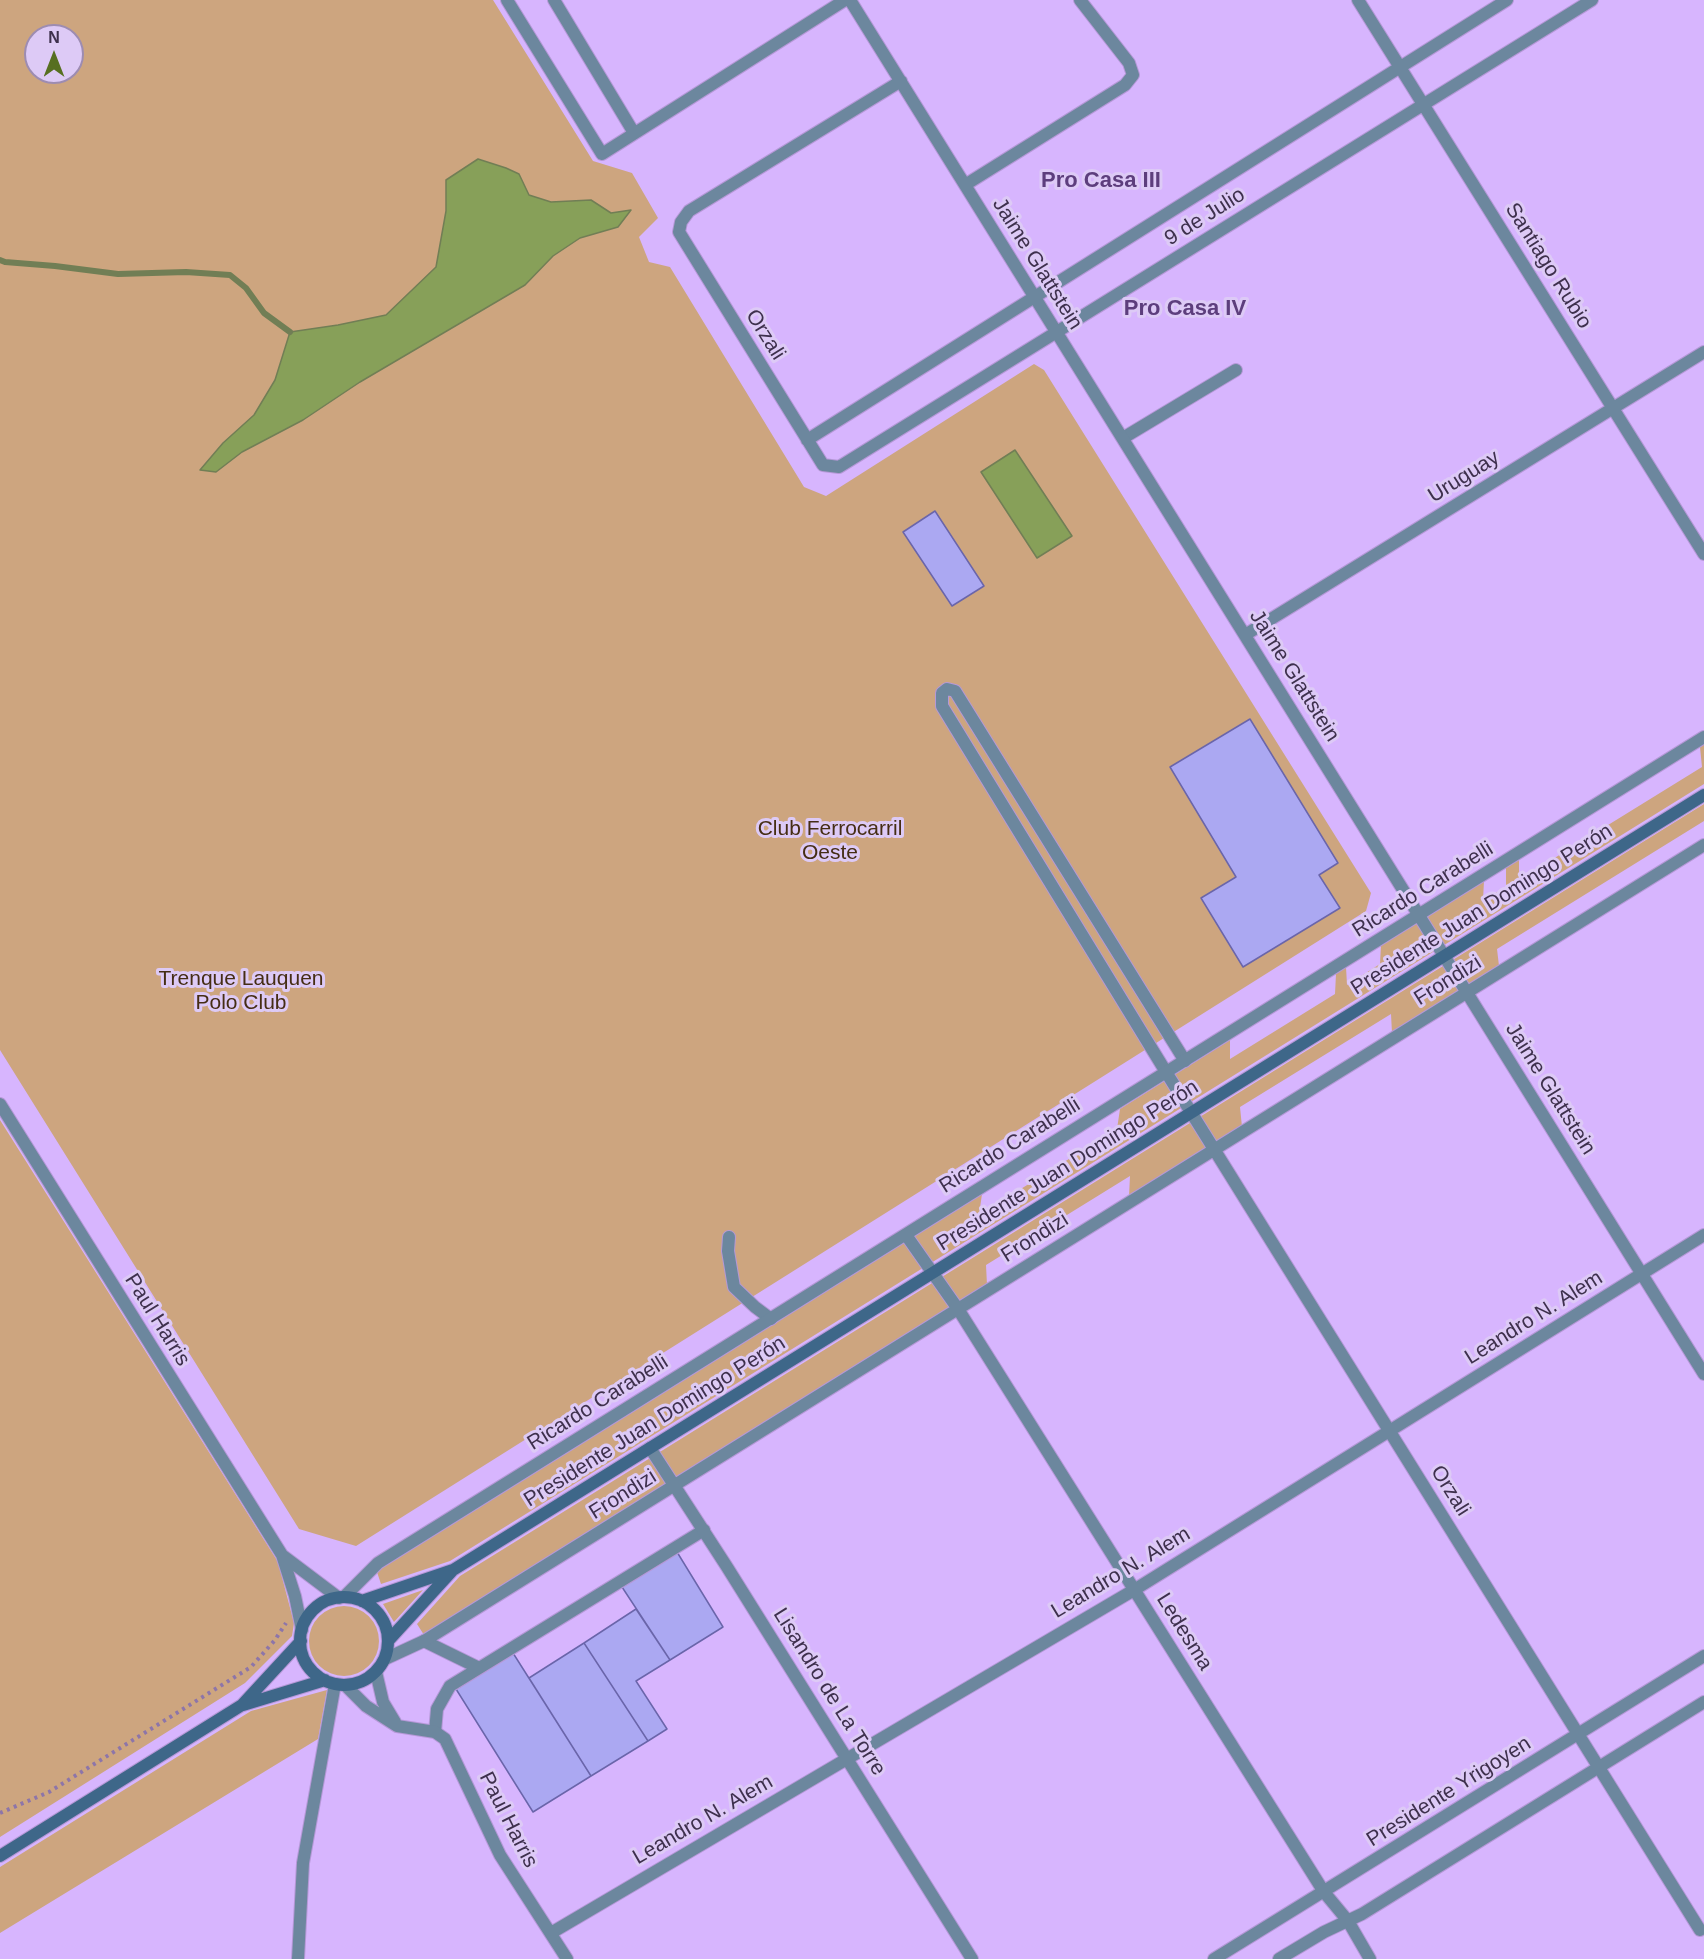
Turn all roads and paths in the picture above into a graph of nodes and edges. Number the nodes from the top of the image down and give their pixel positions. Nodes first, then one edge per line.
1 (507, 0) edge
2 (554, 0) edge
3 (845, 0) edge
4 (850, 0) edge
5 (1080, 0) edge
6 (1358, 0) edge
7 (1507, 0) edge
8 (1592, 0) edge
9 (1401, 67) junction
10 (901, 81) junction
11 (1424, 104) junction
12 (634, 132) junction
13 (965, 185) junction
14 (1035, 297) junction
15 (1057, 332) junction
16 (1704, 352) edge
17 (1236, 370) dead end
18 (1613, 408) junction
19 (1123, 438) junction
20 (807, 440) junction
21 (839, 467) joint
22 (1704, 554) edge
23 (1245, 635) junction
24 (1704, 737) edge
25 (1704, 795) edge
26 (1704, 845) edge
27 (1419, 915) junction
28 (1444, 956) junction
29 (1467, 992) junction
30 (1185, 1061) junction
31 (1166, 1072) junction
32 (0, 1104) edge
33 (1191, 1113) junction
34 (1214, 1150) junction
35 (1704, 1234) edge
36 (906, 1235) junction
37 (729, 1237) dead end
38 (933, 1273) junction
39 (1642, 1273) junction
40 (958, 1309) junction
41 (771, 1318) junction
42 (1704, 1374) edge
43 (1389, 1431) junction
44 (650, 1448) junction
45 (675, 1485) junction
46 (704, 1530) junction
47 (282, 1555) junction
48 (453, 1570) junction
49 (1134, 1590) junction
50 (342, 1598) junction
51 (362, 1601) junction
52 (290, 1617) dead end
53 (301, 1636) junction
54 (388, 1641) junction
55 (424, 1641) junction
56 (1704, 1656) edge
57 (385, 1659) junction
58 (479, 1668) junction
59 (376, 1672) junction
60 (335, 1683) junction
61 (1704, 1702) edge
62 (242, 1705) junction
63 (397, 1726) junction
64 (435, 1732) junction
65 (1578, 1734) junction
66 (847, 1759) junction
67 (1599, 1767) junction
68 (0, 1813) edge
69 (0, 1856) edge
70 (1324, 1892) junction
71 (1348, 1921) junction
72 (1700, 1930) dead end
73 (550, 1933) junction
74 (298, 1959) edge
75 (567, 1959) edge
76 (972, 1959) edge
77 (1214, 1959) edge
78 (1279, 1959) edge
79 (1370, 1959) edge

1 - 12 street
2 - 12 street
3 - 12 street
4 - 10 street, Jaime Glattstein
5 - 13 street
6 - 9 street, Santiago Rubio
7 - 9 street, 9 de Julio
8 - 11 street, 9 de Julio
9 - 11 street, Santiago Rubio
9 - 14 street, 9 de Julio
10 - 13 street, Jaime Glattstein
10 - 20 street, Orzali
11 - 15 street, 9 de Julio
11 - 18 street, Santiago Rubio
13 - 14 street, Jaime Glattstein
14 - 15 street, Jaime Glattstein
14 - 20 street, 9 de Julio
15 - 19 street, Jaime Glattstein
15 - 21 street, 9 de Julio
16 - 18 street, Uruguay
17 - 19 street
18 - 22 street, Santiago Rubio
18 - 23 street, Uruguay
19 - 23 street, Jaime Glattstein
20 - 21 street, Orzali
23 - 27 street, Jaime Glattstein
24 - 27 street, Ricardo Carabelli
25 - 28 main road, Presidente Juan Domingo Perón
26 - 29 street, Frondizi
27 - 28 street, Jaime Glattstein
27 - 30 street, Ricardo Carabelli
28 - 29 street, Jaime Glattstein
28 - 33 main road, Presidente Juan Domingo Perón
29 - 34 street, Frondizi
29 - 39 street, Jaime Glattstein
30 - 31 street, Ricardo Carabelli
30 - 31 street, Orzali
31 - 33 street, Orzali
31 - 36 street, Ricardo Carabelli
32 - 47 street, Paul Harris
33 - 34 street, Orzali
33 - 38 main road, Presidente Juan Domingo Perón
34 - 40 street, Frondizi
34 - 43 street, Orzali
35 - 39 street, Leandro N. Alem
36 - 38 street, Ledesma
36 - 41 street, Ricardo Carabelli
37 - 41 street
38 - 40 street, Ledesma
38 - 44 main road, Presidente Juan Domingo Perón
39 - 42 street, Jaime Glattstein
39 - 43 street, Leandro N. Alem
40 - 45 street, Frondizi
40 - 49 street, Ledesma
41 - 50 street, Ricardo Carabelli
43 - 49 street, Leandro N. Alem
43 - 65 street, Orzali
44 - 45 street, Lisandro de La Torre
44 - 48 main road, Presidente Juan Domingo Perón
45 - 46 street, Lisandro de La Torre
45 - 55 street, Frondizi
46 - 58 street
46 - 66 street, Lisandro de La Torre
47 - 50 street, Paul Harris
47 - 53 street, Paul Harris
48 - 51 main road, Presidente Juan Domingo Perón
48 - 54 main road, Presidente Juan Domingo Perón
49 - 66 street, Leandro N. Alem
49 - 70 street, Ledesma
50 - 51 main road
50 - 53 main road
51 - 54 main road
52 - 68 path
53 - 60 main road
53 - 62 main road
54 - 57 main road
55 - 57 street, Frondizi
55 - 58 street
56 - 65 street, Presidente Yrigoyen
57 - 59 main road
58 - 64 street
59 - 60 main road
59 - 63 street
60 - 62 main road
60 - 63 street
60 - 74 street
61 - 67 street
62 - 69 main road
63 - 64 street
64 - 73 street, Paul Harris
65 - 67 street, Orzali
65 - 70 street, Presidente Yrigoyen
66 - 73 street, Leandro N. Alem
66 - 76 street, Lisandro de La Torre
67 - 71 street
67 - 72 street, Orzali
70 - 71 street, Ledesma
70 - 77 street, Presidente Yrigoyen
71 - 78 street
71 - 79 street, Ledesma
73 - 75 street, Paul Harris

